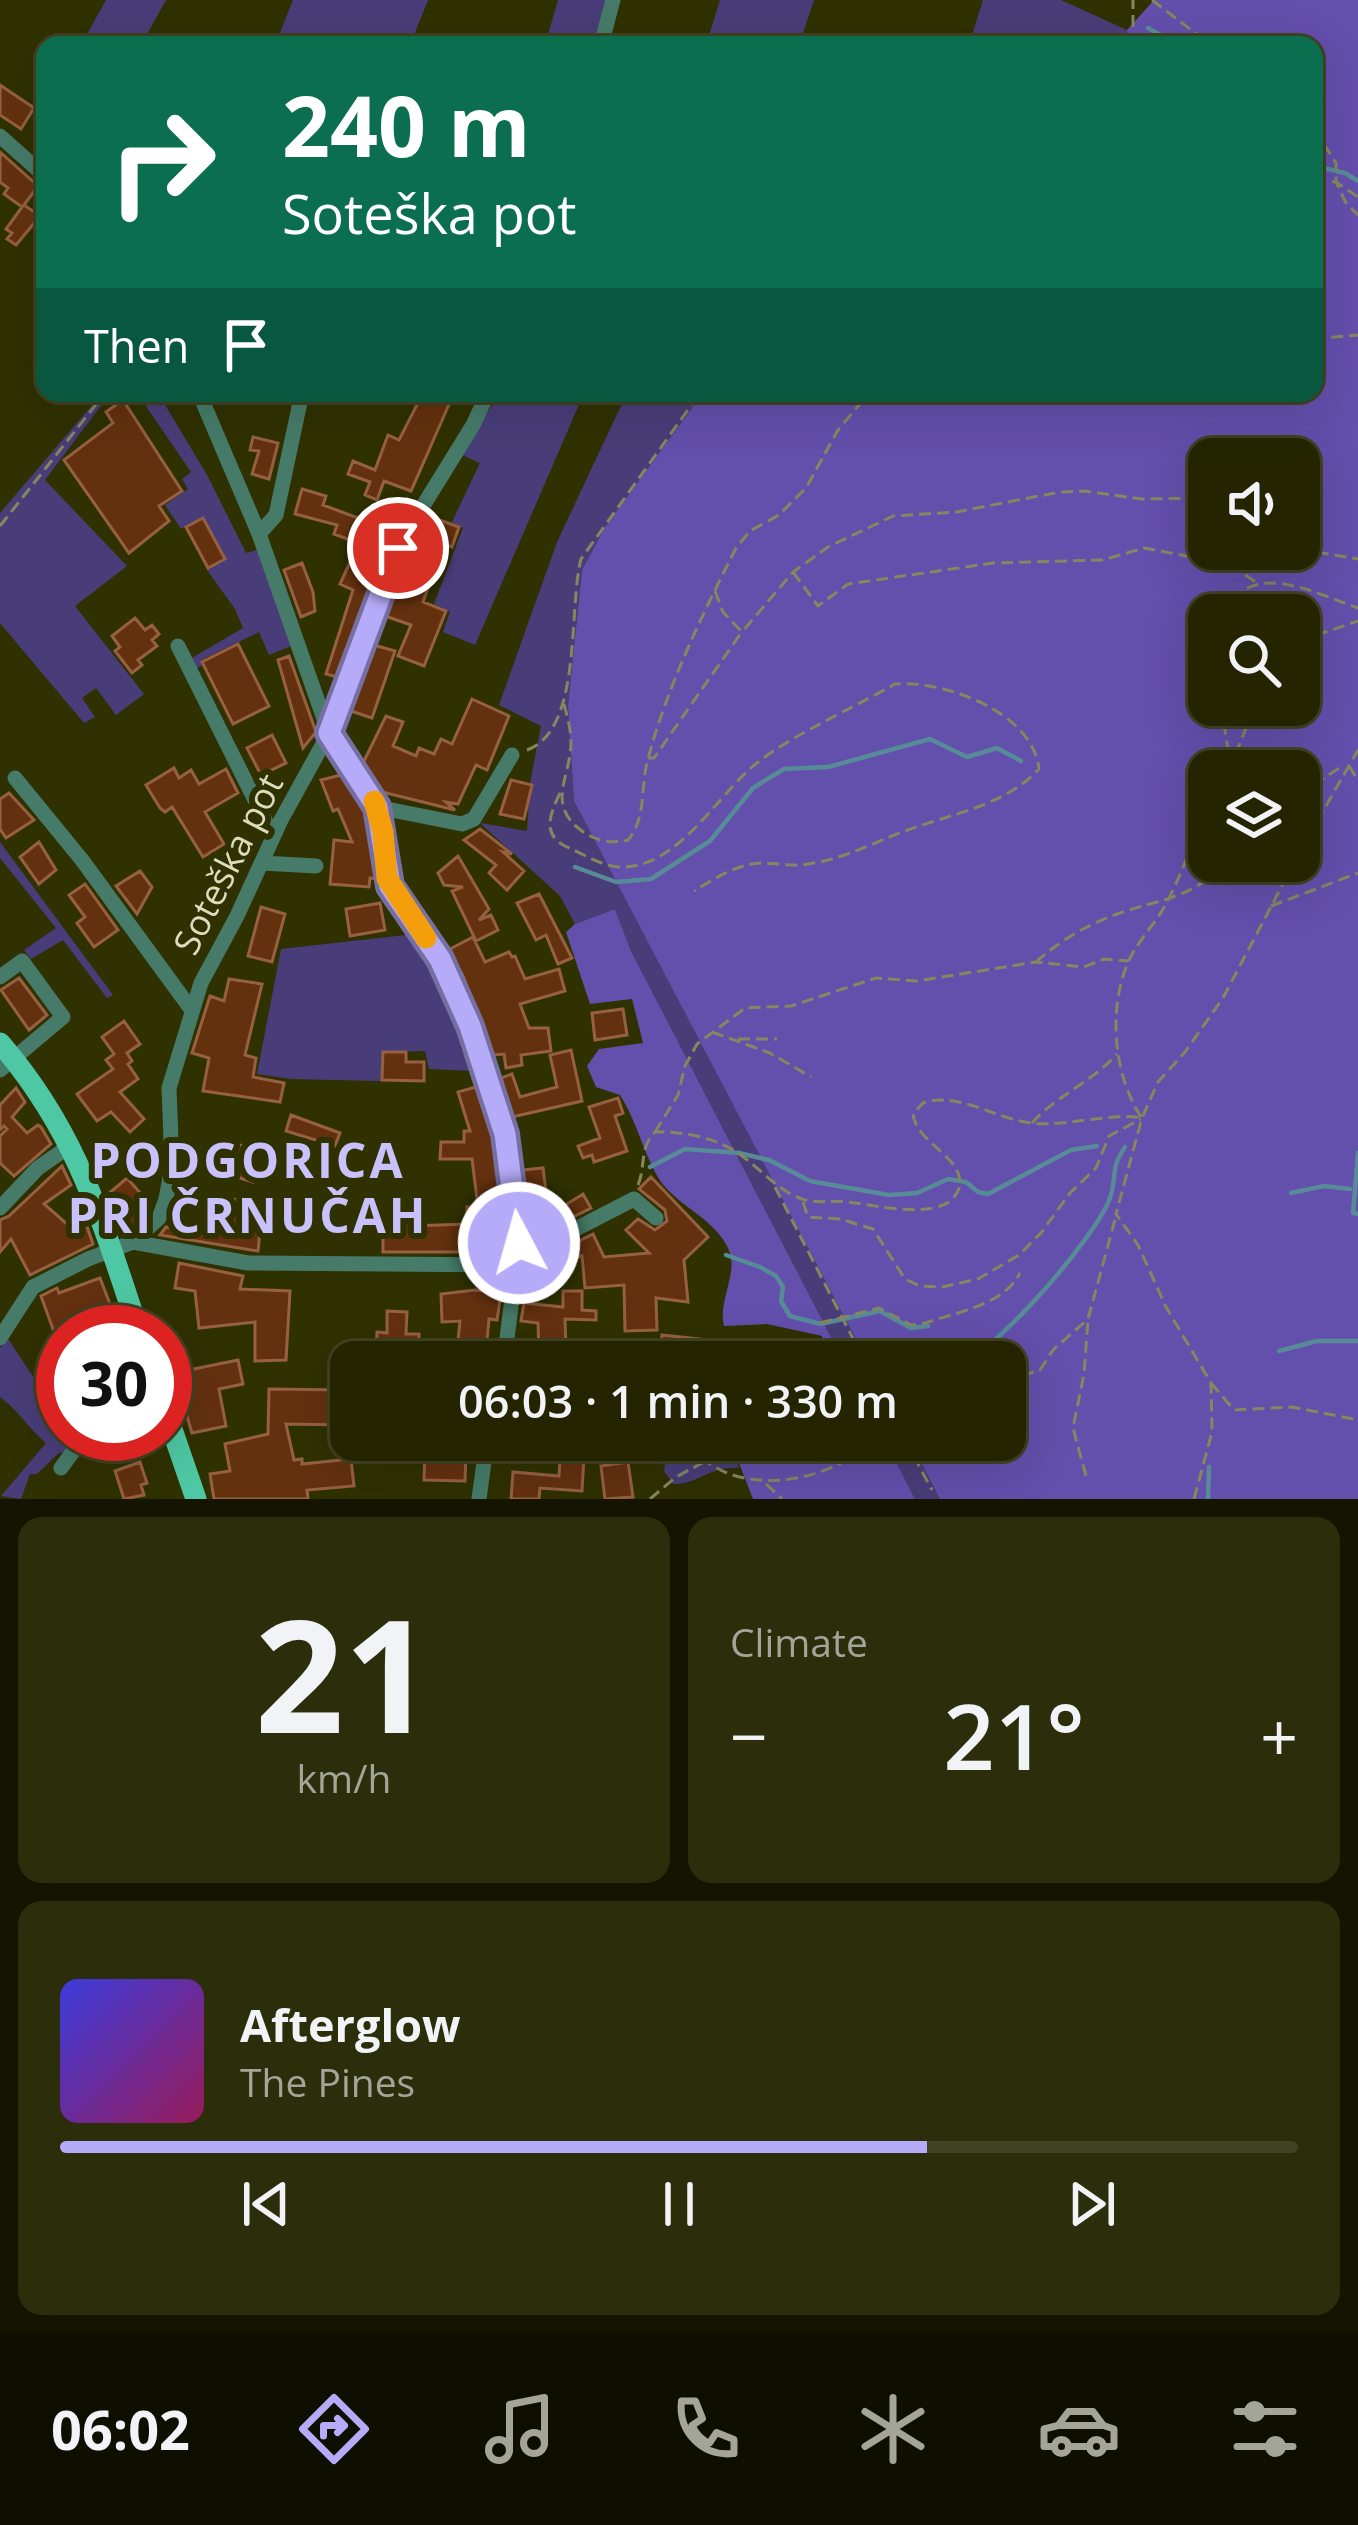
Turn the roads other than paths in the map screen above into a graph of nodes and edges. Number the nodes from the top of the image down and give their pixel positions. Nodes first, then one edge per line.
1 (613, 0) edge
2 (603, 36) edge
3 (0, 136) edge
4 (36, 168) edge
5 (203, 402) edge
6 (300, 402) edge
7 (484, 402) edge
8 (259, 534) junction
9 (178, 646) dead end
10 (329, 733) junction
11 (512, 755) road end
12 (15, 778) dead end
13 (377, 807) junction
14 (273, 836) junction
15 (262, 863) junction
16 (316, 866) dead end
17 (0, 977) edge
18 (191, 1010) junction
19 (4, 1056) edge
20 (71, 1144) junction
21 (0, 1208) edge
22 (656, 1218) dead end
23 (519, 1243) junction
24 (122, 1246) junction
25 (518, 1265) junction
26 (134, 1305) edge
27 (0, 1338) edge
28 (507, 1341) edge
29 (67, 1461) edge
30 (183, 1461) edge
31 (484, 1461) edge
32 (62, 1468) dead end
33 (196, 1499) edge
34 (478, 1499) edge

1 - 2 street
3 - 4 street
5 - 8 street
6 - 8 street
7 - 10 street, Soteška pot
8 - 10 street
9 - 14 street
10 - 13 street
10 - 14 street, Soteška pot
11 - 13 street
12 - 18 street
13 - 23 street
14 - 15 street, Soteška pot
15 - 16 street
15 - 18 street, Soteška pot
17 - 19 street
18 - 24 street, Soteška pot
19 - 20 main road
20 - 21 street
20 - 24 main road
22 - 23 street
23 - 25 street
24 - 25 street
24 - 26 main road
24 - 27 street
25 - 28 street
29 - 32 street
30 - 33 main road
31 - 34 street

